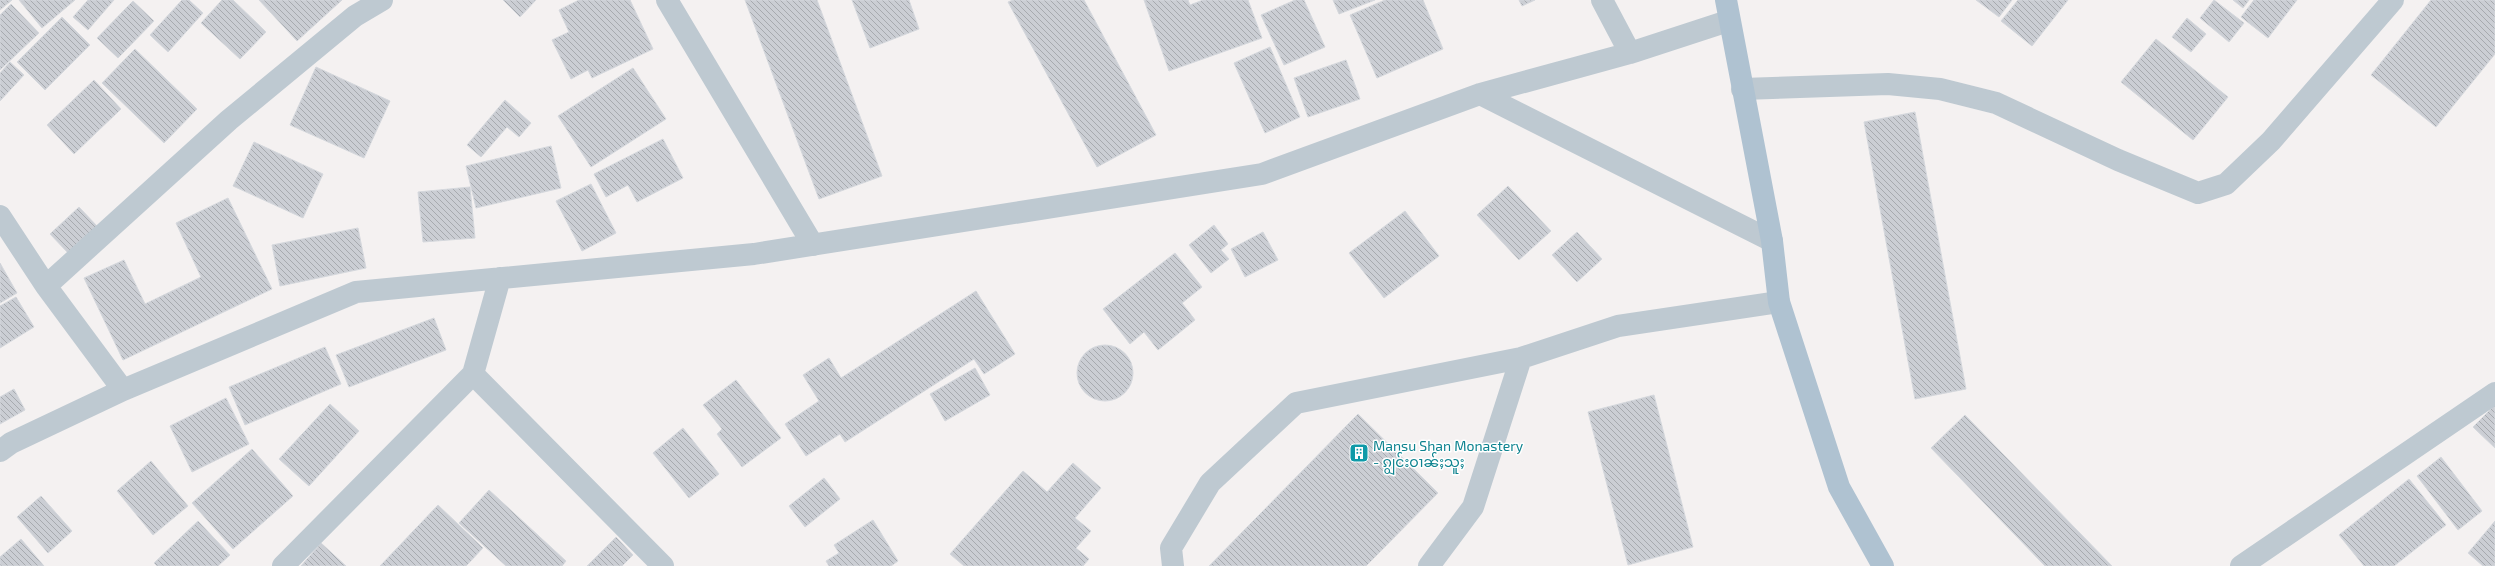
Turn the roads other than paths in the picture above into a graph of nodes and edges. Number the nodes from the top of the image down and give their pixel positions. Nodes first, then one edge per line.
1 (382, 0) edge
2 (667, 0) edge
3 (1602, 0) edge
4 (1726, 0) edge
5 (2393, 0) edge
6 (1728, 21) junction
7 (1630, 53) junction
8 (1742, 89) junction
9 (1480, 94) junction
10 (0, 216) edge
11 (1772, 241) junction
12 (813, 245) junction
13 (500, 278) junction
14 (46, 286) junction
15 (1779, 302) junction
16 (1521, 358) junction
17 (473, 374) junction
18 (122, 390) junction
19 (2495, 393) edge
20 (0, 451) edge
21 (283, 566) edge
22 (663, 566) edge
23 (1174, 566) edge
24 (1429, 566) edge
25 (1883, 566) edge
26 (2241, 566) edge

1 - 14 street
2 - 12 street
3 - 7 street
4 - 6 main road
5 - 8 street
6 - 7 street
6 - 8 main road
7 - 9 street
8 - 11 main road
9 - 11 street
9 - 12 street
10 - 14 street
11 - 15 main road
12 - 13 street
13 - 17 street
13 - 18 street
14 - 18 street
15 - 16 street
15 - 25 main road
16 - 23 street
16 - 24 street
17 - 21 street
17 - 22 street
18 - 20 street
19 - 26 street

